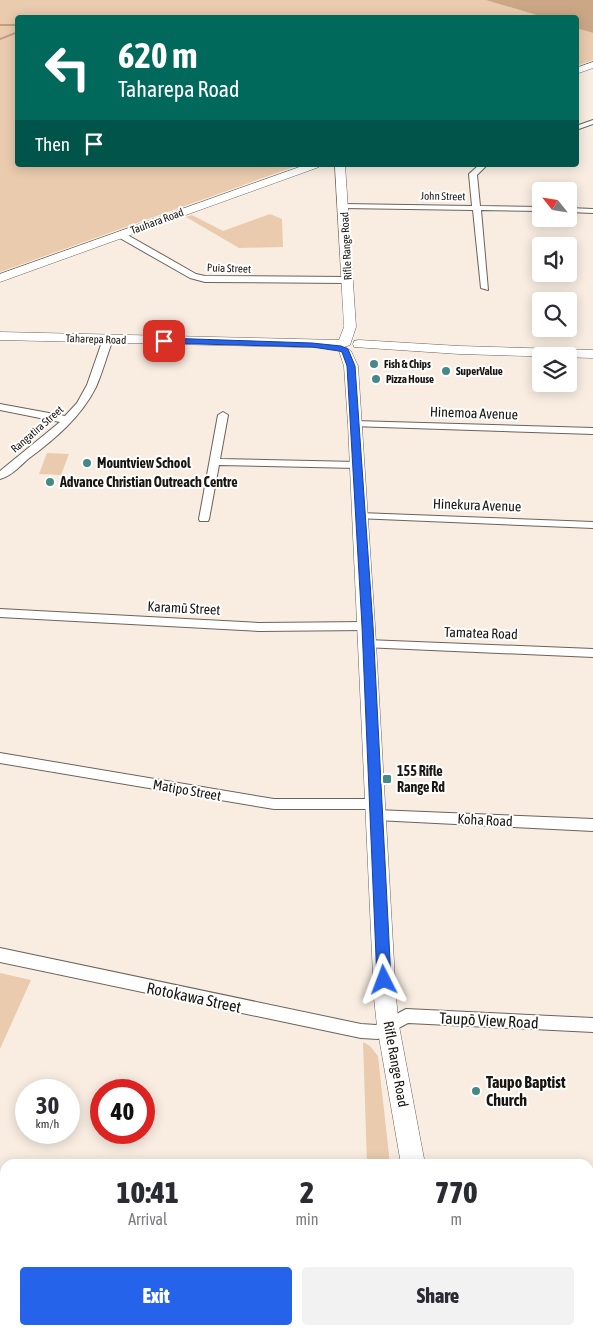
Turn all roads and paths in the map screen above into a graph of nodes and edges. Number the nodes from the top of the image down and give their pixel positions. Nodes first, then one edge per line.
1 (593, 65) edge
2 (579, 70) edge
3 (593, 122) edge
4 (579, 127) edge
5 (309, 167) edge
6 (340, 167) edge
7 (482, 167) edge
8 (344, 206) junction
9 (476, 208) junction
10 (532, 209) edge
11 (578, 210) edge
12 (593, 211) edge
13 (121, 234) junction
14 (0, 278) edge
15 (347, 280) junction
16 (485, 288) dead end
17 (0, 336) edge
18 (108, 339) junction
19 (350, 346) junction
20 (593, 354) edge
21 (0, 407) edge
22 (223, 415) dead end
23 (68, 420) junction
24 (355, 424) junction
25 (593, 431) edge
26 (214, 462) junction
27 (357, 465) junction
28 (0, 476) edge
29 (360, 516) junction
30 (204, 519) dead end
31 (593, 525) edge
32 (0, 613) edge
33 (367, 626) junction
34 (367, 644) junction
35 (593, 653) edge
36 (0, 758) edge
37 (376, 809) junction
38 (593, 825) edge
39 (0, 955) edge
40 (593, 1025) edge
41 (388, 1026) junction
42 (412, 1159) edge

1 - 2 street
3 - 4 street
5 - 13 street, Tauhara Road
6 - 8 street, Rifle Range Road
7 - 9 street
8 - 9 street, John Street
8 - 15 street, Rifle Range Road
9 - 10 street, John Street
9 - 16 street
11 - 12 street
13 - 14 street, Tauhara Road
13 - 15 street, Puia Street
15 - 19 street, Rifle Range Road
17 - 18 street, Taharepa Road
18 - 19 street, Taharepa Road
18 - 23 street, Rangatira Street
19 - 20 street, Taharepa Road
19 - 24 street, Rifle Range Road
21 - 23 street
22 - 26 street
23 - 28 street, Rangatira Street
24 - 25 street, Hinemoa Avenue
24 - 27 street, Rifle Range Road
26 - 27 street
26 - 30 street
27 - 29 street, Rifle Range Road
29 - 31 street, Hinekura Avenue
29 - 33 street, Rifle Range Road
32 - 33 street, Karamū Street
33 - 34 street, Rifle Range Road
34 - 35 street, Tamatea Road
34 - 37 street, Rifle Range Road
36 - 37 street, Matipo Street
37 - 38 street, Koha Road
37 - 41 street, Rifle Range Road
39 - 41 street, Rotokawa Street
40 - 41 street, Taupō View Road
41 - 42 street, Rifle Range Road

